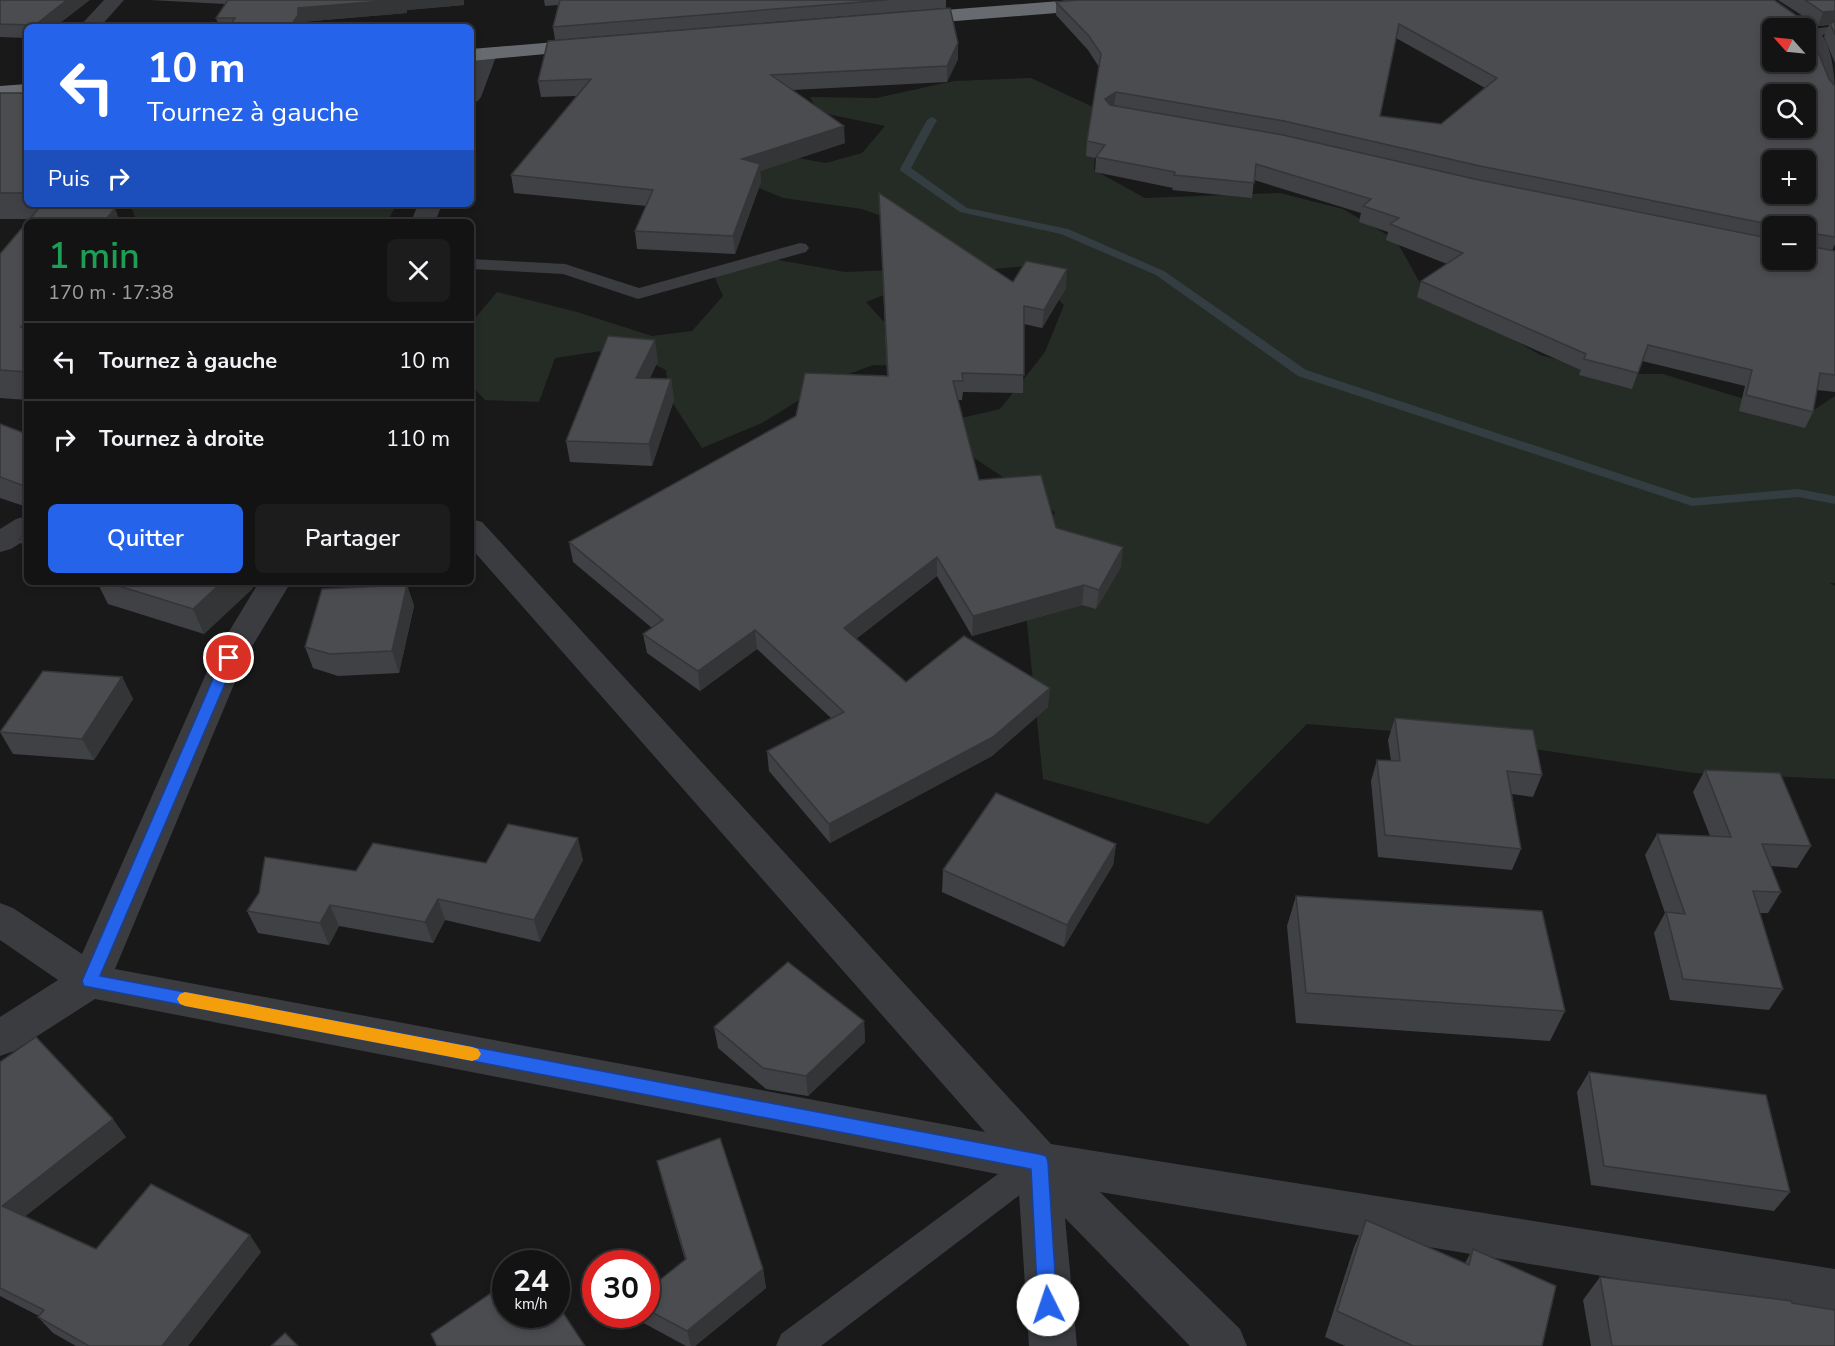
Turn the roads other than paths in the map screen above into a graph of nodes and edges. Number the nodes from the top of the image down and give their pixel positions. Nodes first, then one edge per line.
1 (115, 0) edge
2 (1144, 0) edge
3 (883, 21) edge
4 (92, 24) edge
5 (1816, 30) edge
6 (1835, 30) edge
7 (615, 43) edge
8 (1816, 50) edge
9 (479, 55) edge
10 (474, 81) edge
11 (24, 90) edge
12 (0, 92) edge
13 (1835, 93) edge
14 (800, 248) dead end
15 (474, 264) edge
16 (24, 528) edge
17 (474, 533) edge
18 (0, 542) edge
19 (273, 585) edge
20 (0, 919) edge
21 (90, 981) junction
22 (0, 1038) edge
23 (1039, 1162) junction
24 (1835, 1292) edge
25 (793, 1346) edge
26 (1053, 1346) edge
27 (1223, 1346) edge

1 - 4 street
2 - 3 highway
5 - 6 lane
7 - 9 highway
8 - 13 street
9 - 10 street
11 - 12 highway
14 - 15 lane
16 - 18 street
17 - 23 street
19 - 21 street
20 - 21 street
21 - 22 street
21 - 23 street
23 - 24 street
23 - 25 lane
23 - 26 street
23 - 27 street

